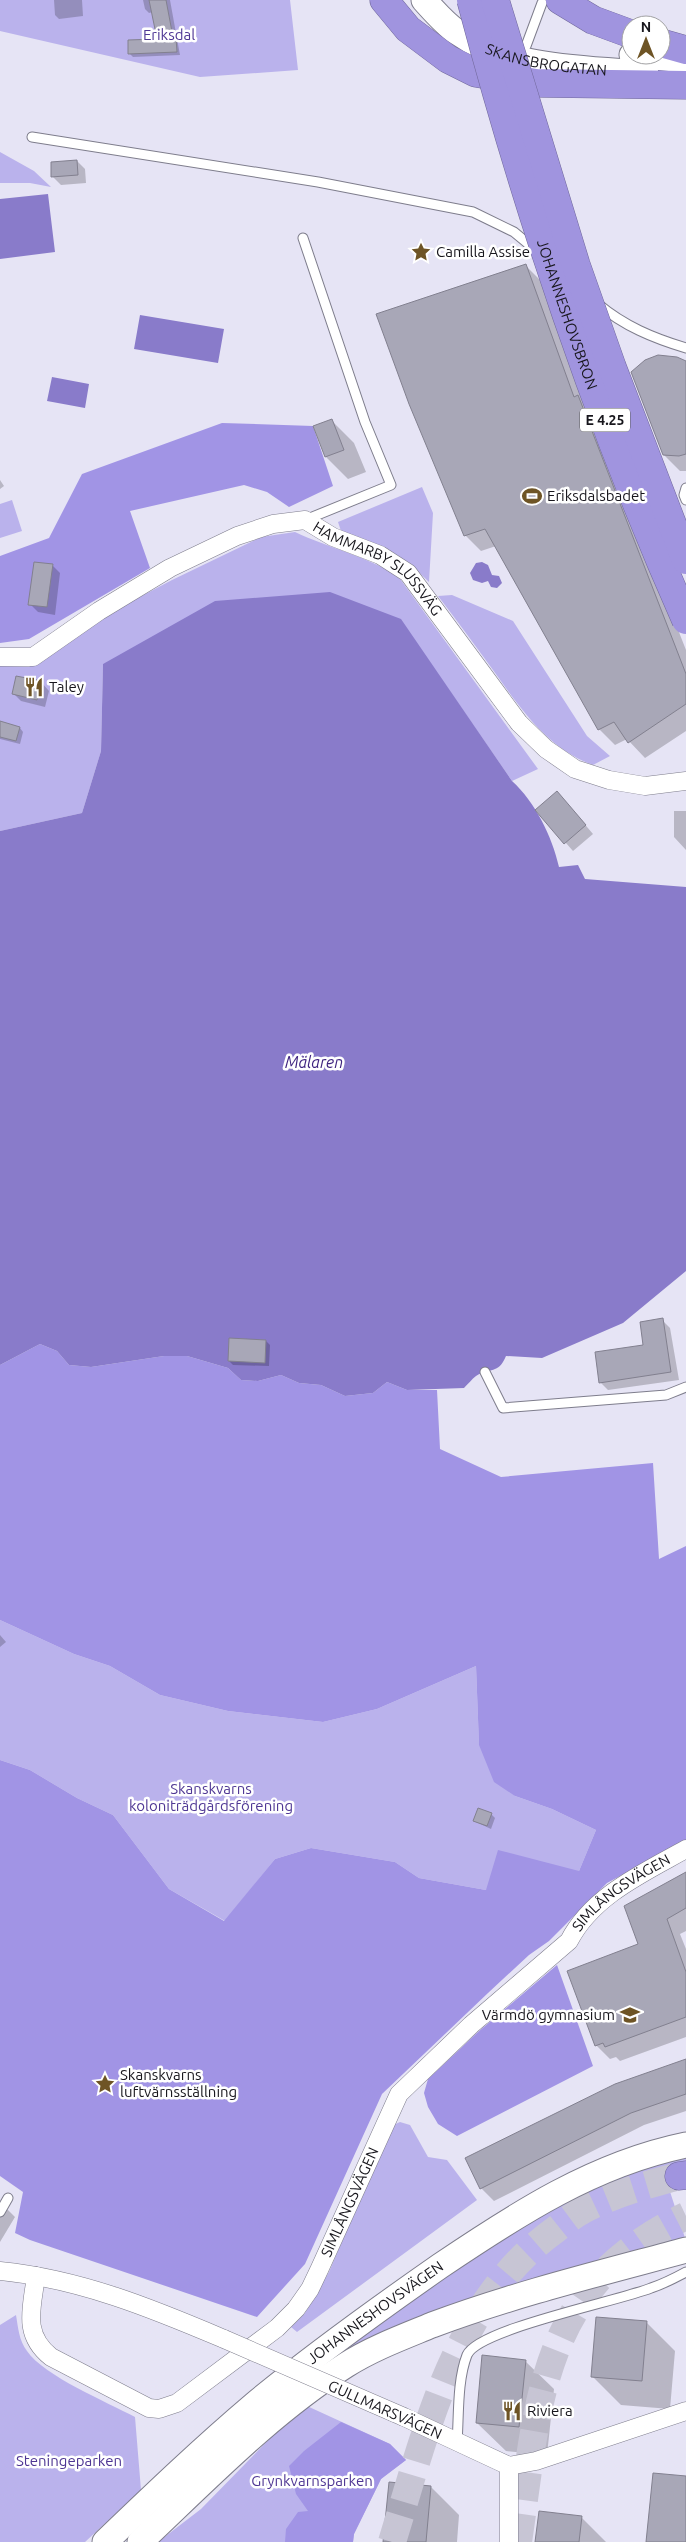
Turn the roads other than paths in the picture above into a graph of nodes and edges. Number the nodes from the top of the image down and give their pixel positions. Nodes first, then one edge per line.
1 (384, 0) edge
2 (424, 0) edge
3 (447, 0) edge
4 (471, 0) edge
5 (495, 0) edge
6 (558, 4) edge
7 (621, 30) edge
8 (526, 46) junction
9 (671, 46) edge
10 (686, 50) edge
11 (621, 54) edge
12 (671, 59) edge
13 (686, 60) edge
14 (686, 78) edge
15 (686, 85) edge
16 (32, 137) dead end
17 (303, 238) dead end
18 (686, 348) edge
19 (686, 488) edge
20 (686, 500) edge
21 (305, 520) junction
22 (686, 560) edge
23 (686, 620) edge
24 (0, 657) edge
25 (686, 781) edge
26 (485, 1372) dead end
27 (686, 1387) edge
28 (686, 1848) edge
29 (686, 2145) edge
30 (8, 2198) dead end
31 (0, 2212) edge
32 (686, 2250) edge
33 (0, 2271) edge
34 (686, 2272) edge
35 (36, 2276) junction
36 (686, 2411) edge
37 (457, 2443) junction
38 (509, 2466) junction
39 (105, 2542) edge
40 (140, 2542) edge
41 (509, 2542) edge

1 - 15 highway
2 - 14 main road, SKANSBROGATAN
3 - 8 main road, SKANSBROGATAN
4 - 23 highway, JOHANNESHOVSBRON / E 4.25, bridge
5 - 22 highway, JOHANNESHOVSBRON / E 4.25, bridge
6 - 7 highway
6 - 8 lane
8 - 11 main road, SKANSBROGATAN
9 - 10 highway
12 - 13 main road, SKANSBROGATAN
16 - 18 lane
17 - 21 lane
19 - 20 lane
21 - 24 street, HAMMARBY SLUSSVÄG
21 - 25 street, HAMMARBY SLUSSVÄG
26 - 27 lane
28 - 35 street, SIMLÅNGSVÄGEN
29 - 39 main road, JOHANNESHOVSVÄGEN
30 - 31 lane
32 - 40 main road, JOHANNESHOVSVÄGEN
33 - 35 street, GULLMARSVÄGEN
34 - 37 lane
35 - 37 street, GULLMARSVÄGEN, bridge
36 - 38 street
37 - 38 street, GULLMARSVÄGEN
38 - 41 street

